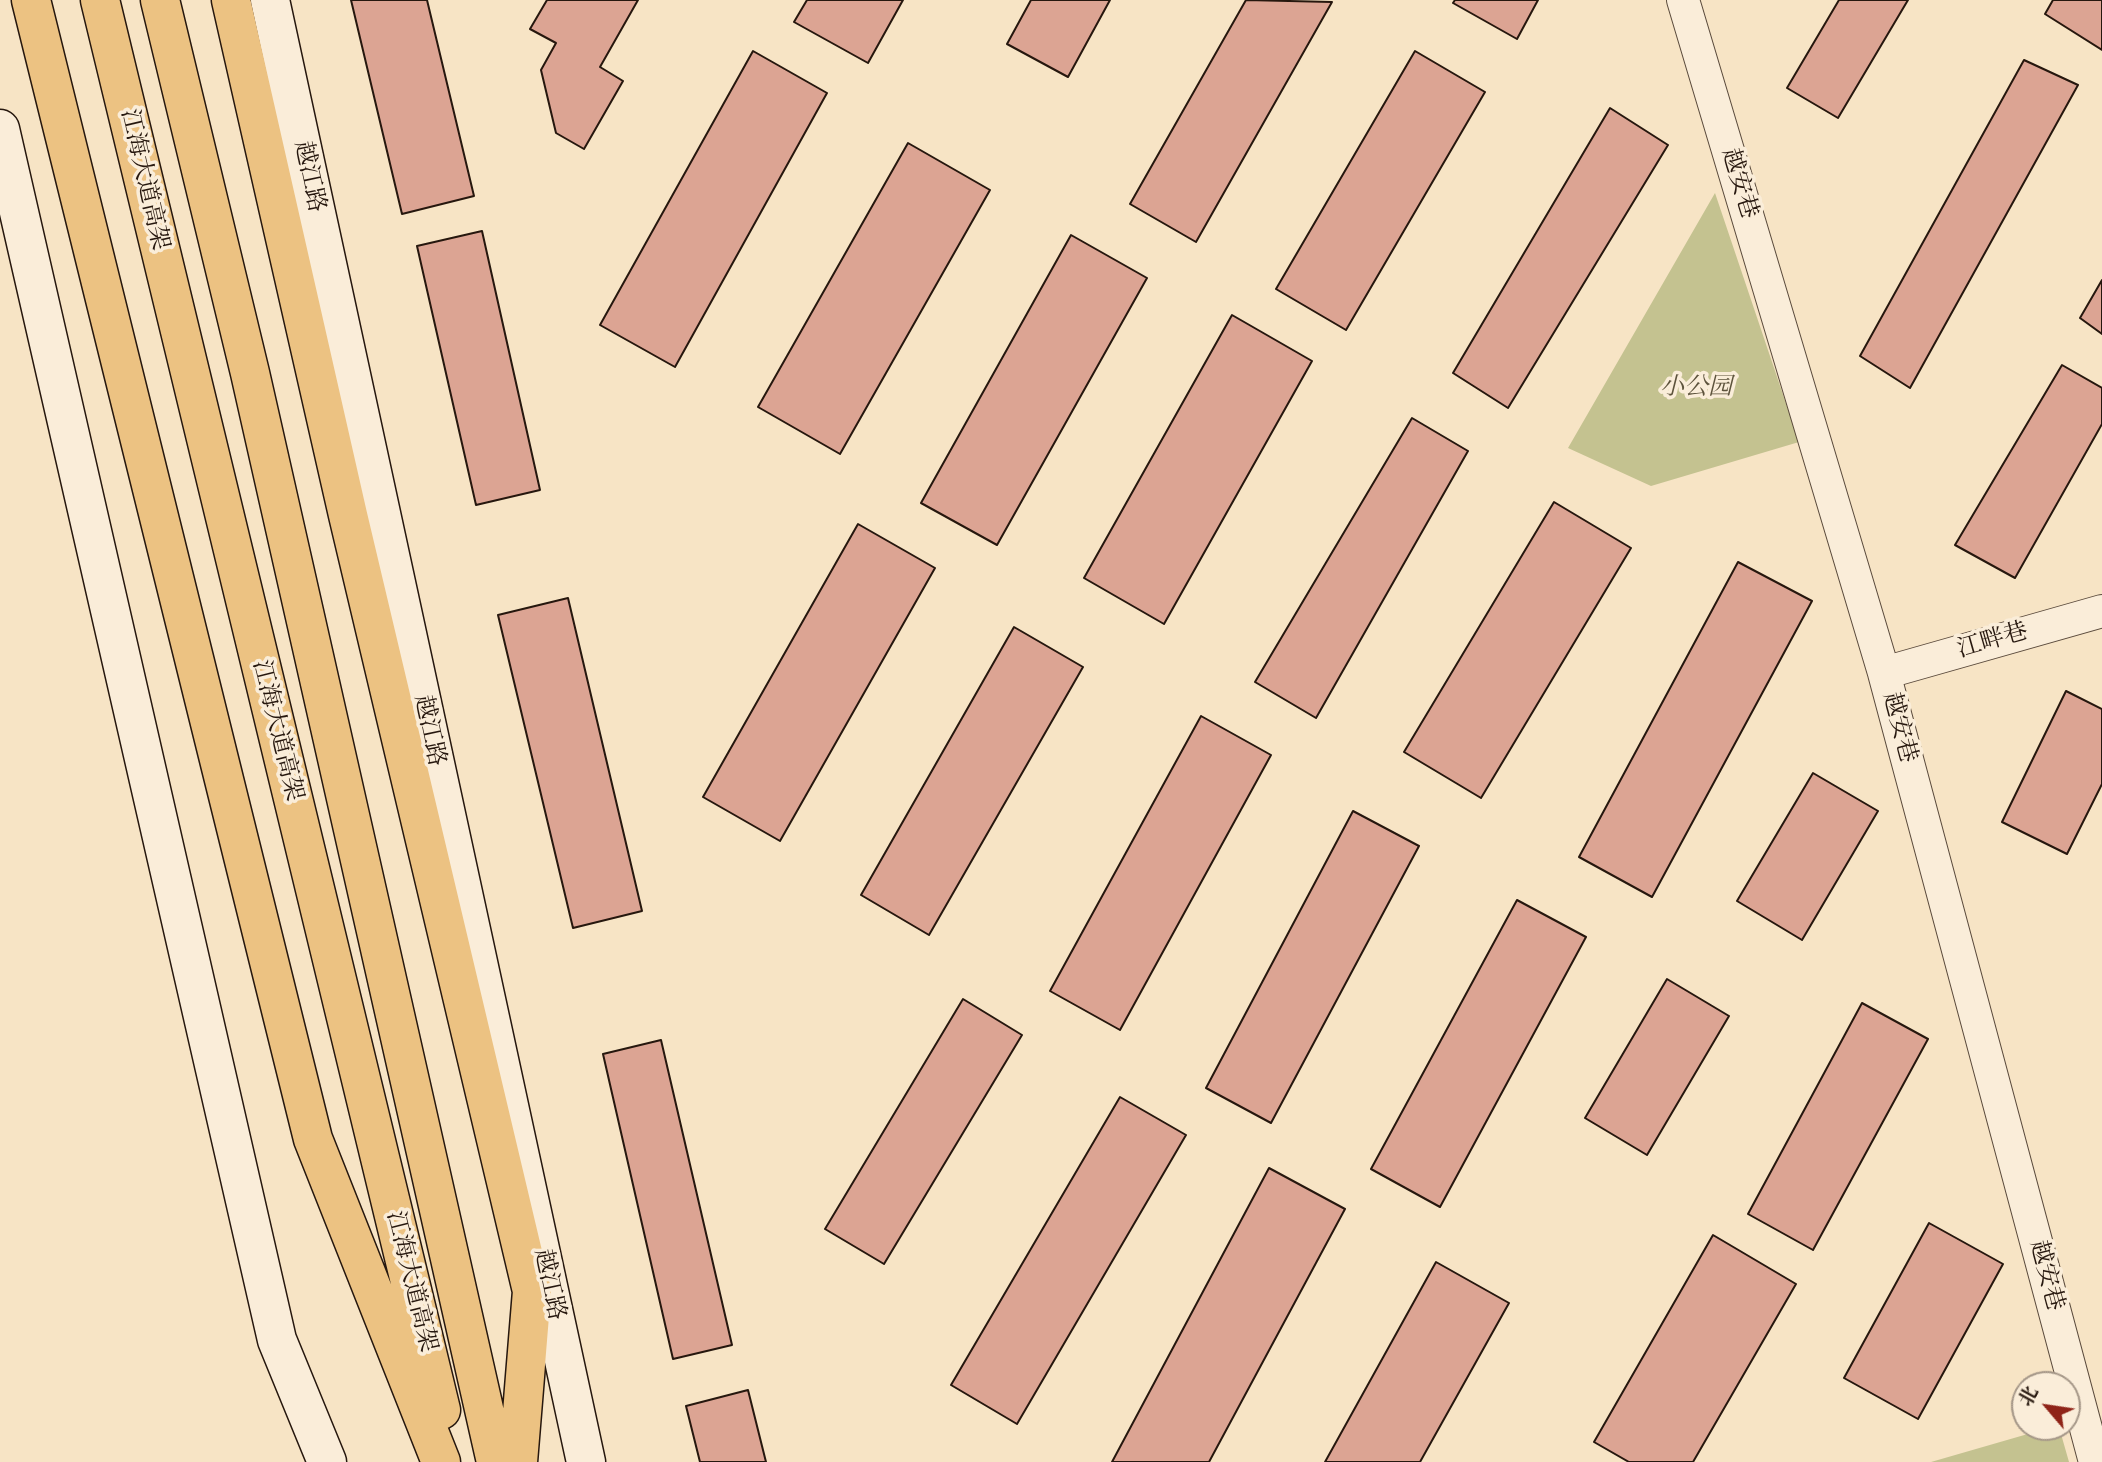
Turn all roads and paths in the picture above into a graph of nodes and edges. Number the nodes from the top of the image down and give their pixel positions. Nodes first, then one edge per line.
1 (31, 0) edge
2 (100, 0) edge
3 (160, 0) edge
4 (231, 0) edge
5 (270, 0) edge
6 (1683, 0) edge
7 (0, 129) edge
8 (2102, 611) edge
9 (1884, 673) junction
10 (327, 1462) edge
11 (441, 1462) edge
12 (454, 1462) edge
13 (496, 1462) edge
14 (518, 1462) edge
15 (586, 1462) edge
16 (2095, 1462) edge

1 - 11 highway
2 - 12 highway, 江海大道高架
3 - 13 highway, 江海大道高架
4 - 14 highway
5 - 15 main road, 越江路
6 - 9 street, 越安巷
7 - 10 main road
8 - 9 street, 江畔巷
9 - 16 street, 越安巷

